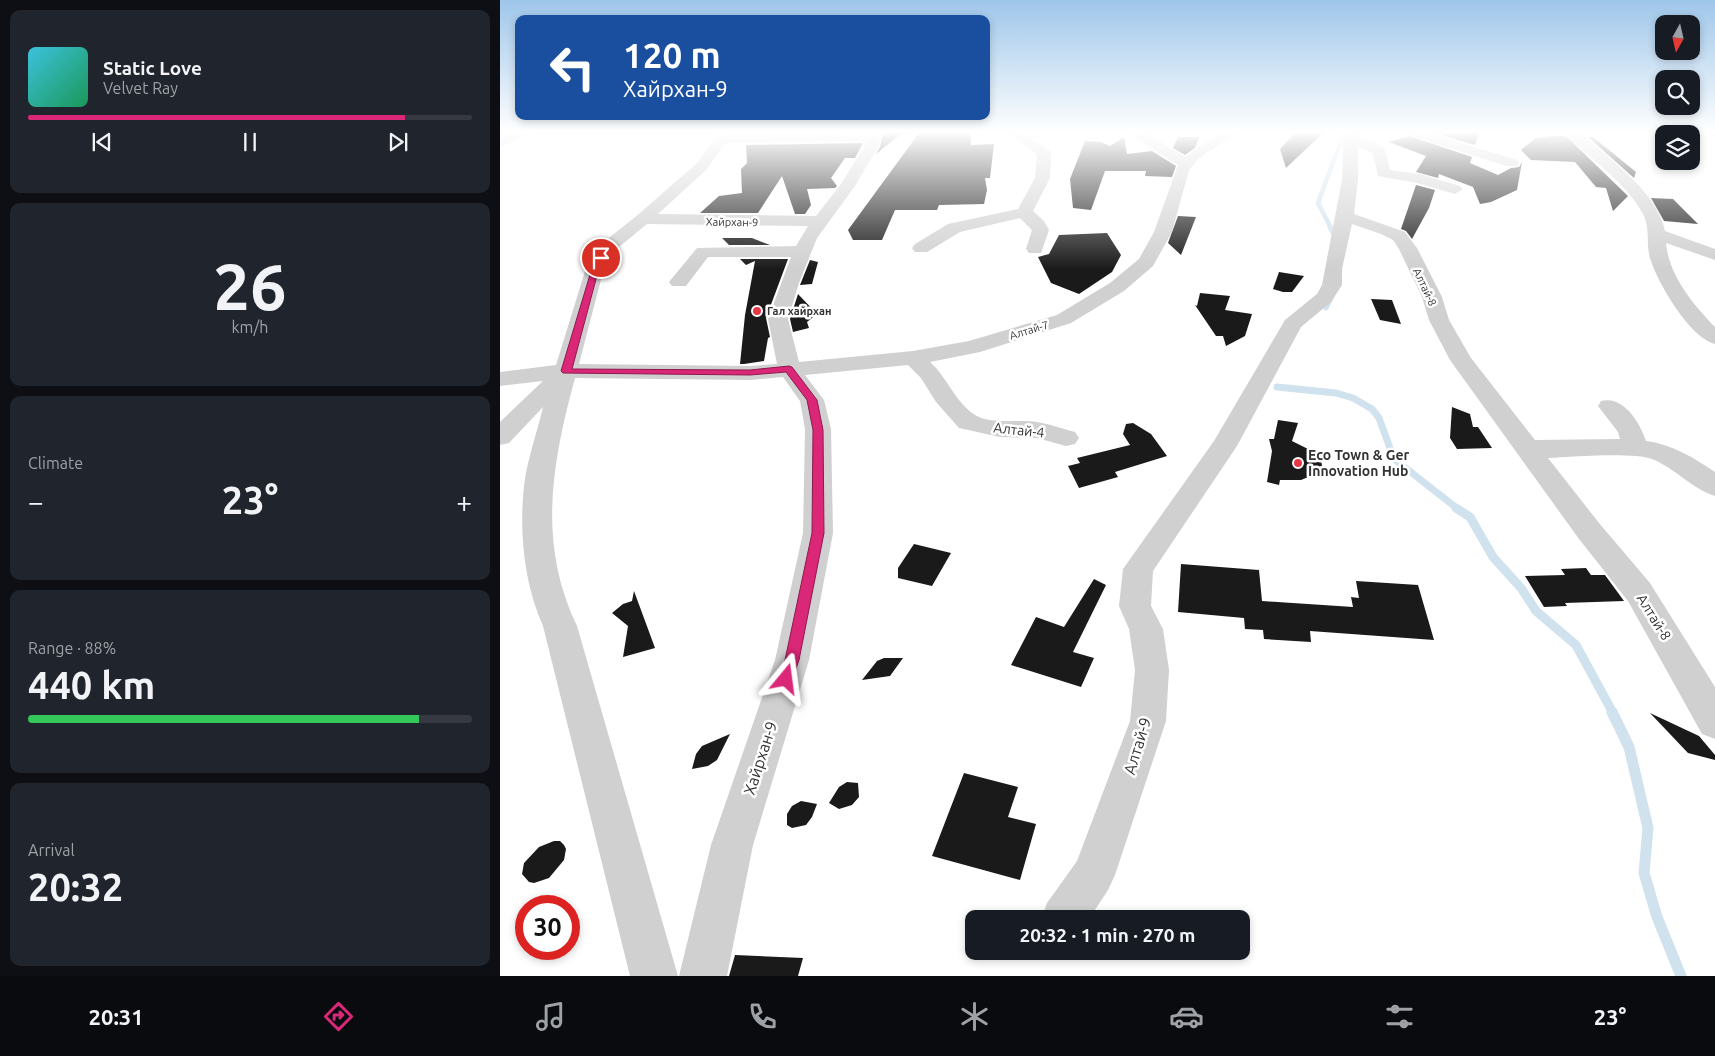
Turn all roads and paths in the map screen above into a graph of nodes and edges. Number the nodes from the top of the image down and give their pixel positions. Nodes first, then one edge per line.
1 (688, 179) edge
2 (851, 179) edge
3 (1043, 179) edge
4 (1179, 179) edge
5 (1350, 179) edge
6 (1416, 179) edge
7 (1621, 179) edge
8 (1455, 189) dead end
9 (1024, 212) junction
10 (1345, 216) junction
11 (644, 219) junction
12 (821, 221) junction
13 (1658, 234) junction
14 (921, 248) dead end
15 (1035, 249) dead end
16 (802, 251) junction
17 (1715, 255) edge
18 (679, 282) dead end
19 (1715, 338) edge
20 (913, 358) junction
21 (789, 369) junction
22 (566, 371) junction
23 (500, 379) edge
24 (1610, 406) dead end
25 (500, 437) edge
26 (1066, 438) dead end
27 (1636, 448) junction
28 (1527, 449) junction
29 (1715, 486) edge
30 (1715, 721) edge
31 (1069, 910) edge
32 (654, 976) edge
33 (703, 976) edge

1 - 11 street, Хайрхан-9
2 - 12 street, Хайрхан-9
3 - 9 street
4 - 20 street, Алтай-7
5 - 10 street
6 - 8 street
7 - 13 street
9 - 14 street
9 - 15 street
10 - 28 street, Алтай-8
10 - 31 street, Алтай-9
11 - 12 street, Хайрхан-9
11 - 22 street, Хайрхан-9
12 - 16 street, Хайрхан-9
13 - 17 street
13 - 19 street
16 - 18 street
16 - 21 street, Хайрхан-9
20 - 21 street, Алтай-7
20 - 26 street, Алтай-4
21 - 22 street
21 - 33 street, Хайрхан-9
22 - 23 street
22 - 25 street
22 - 32 street, Хайрхан-9
24 - 27 street
27 - 28 street
27 - 29 street
28 - 30 street, Алтай-8

